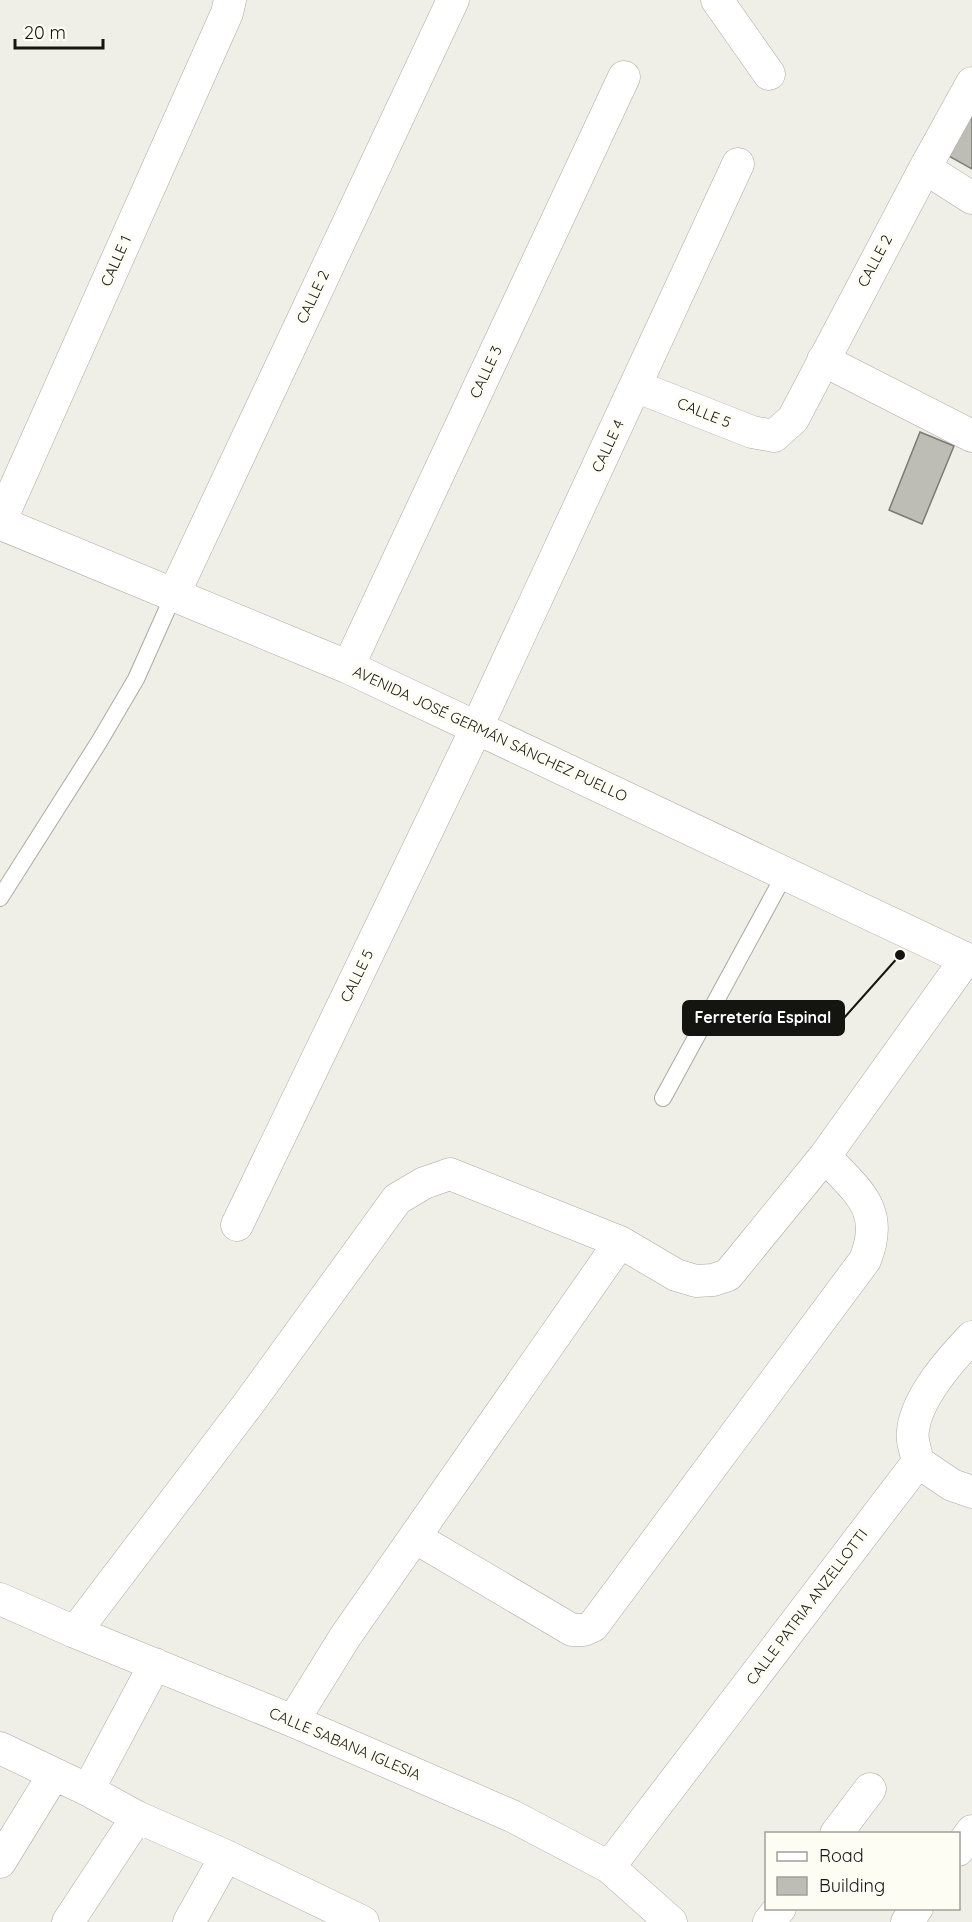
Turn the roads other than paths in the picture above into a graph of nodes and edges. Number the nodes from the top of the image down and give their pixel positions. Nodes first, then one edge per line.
1 (230, 0) edge
2 (453, 0) edge
3 (717, 0) edge
4 (769, 74) dead end
5 (624, 77) dead end
6 (972, 83) edge
7 (738, 164) dead end
8 (925, 168) junction
9 (972, 198) edge
10 (823, 360) junction
11 (636, 386) junction
12 (774, 436) joint
13 (972, 436) edge
14 (0, 522) edge
15 (174, 594) junction
16 (348, 667) junction
17 (477, 727) junction
18 (786, 872) junction
19 (0, 898) edge
20 (969, 961) edge
21 (663, 1098) dead end
22 (825, 1156) junction
23 (237, 1225) dead end
24 (620, 1242) junction
25 (972, 1337) edge
26 (918, 1462) junction
27 (972, 1492) edge
28 (416, 1538) junction
29 (0, 1599) edge
30 (75, 1632) junction
31 (155, 1664) junction
32 (293, 1721) junction
33 (0, 1748) edge
34 (54, 1774) junction
35 (870, 1789) dead end
36 (88, 1790) junction
37 (136, 1817) junction
38 (972, 1831) edge
39 (837, 1832) edge
40 (960, 1847) edge
41 (226, 1856) junction
42 (0, 1862) edge
43 (609, 1867) junction
44 (359, 1921) edge
45 (68, 1922) edge
46 (189, 1922) edge
47 (671, 1922) edge

1 - 14 street, CALLE 1
2 - 15 street, CALLE 2
3 - 4 street
5 - 16 street, CALLE 3
6 - 8 street, CALLE 2
7 - 11 street, CALLE 4
8 - 9 street
8 - 10 street, CALLE 2
10 - 12 street, CALLE 2
10 - 13 street
11 - 12 street, CALLE 5
11 - 17 street, CALLE 4
14 - 15 main road, AVENIDA JOSÉ GERMÁN SÁNCHEZ PUELLO
15 - 16 main road, AVENIDA JOSÉ GERMÁN SÁNCHEZ PUELLO
15 - 19 lane
16 - 17 main road, AVENIDA JOSÉ GERMÁN SÁNCHEZ PUELLO
17 - 18 main road, AVENIDA JOSÉ GERMÁN SÁNCHEZ PUELLO
17 - 23 street, CALLE 5
18 - 20 main road, AVENIDA JOSÉ GERMÁN SÁNCHEZ PUELLO
18 - 21 lane
20 - 22 street
22 - 24 street
22 - 28 street
24 - 28 street
24 - 30 street
25 - 26 street
26 - 27 street
26 - 43 street, CALLE PATRIA ANZELLOTTI
28 - 32 street
29 - 30 street, CALLE SABANA IGLESIA
30 - 31 street, CALLE SABANA IGLESIA
31 - 32 street, CALLE SABANA IGLESIA
31 - 36 street
32 - 43 street, CALLE SABANA IGLESIA
33 - 34 street
34 - 36 street
34 - 42 street
35 - 39 street
36 - 37 street
37 - 41 street
37 - 45 street
38 - 40 street
41 - 44 street
41 - 46 street
43 - 47 street, CALLE SABANA IGLESIA

